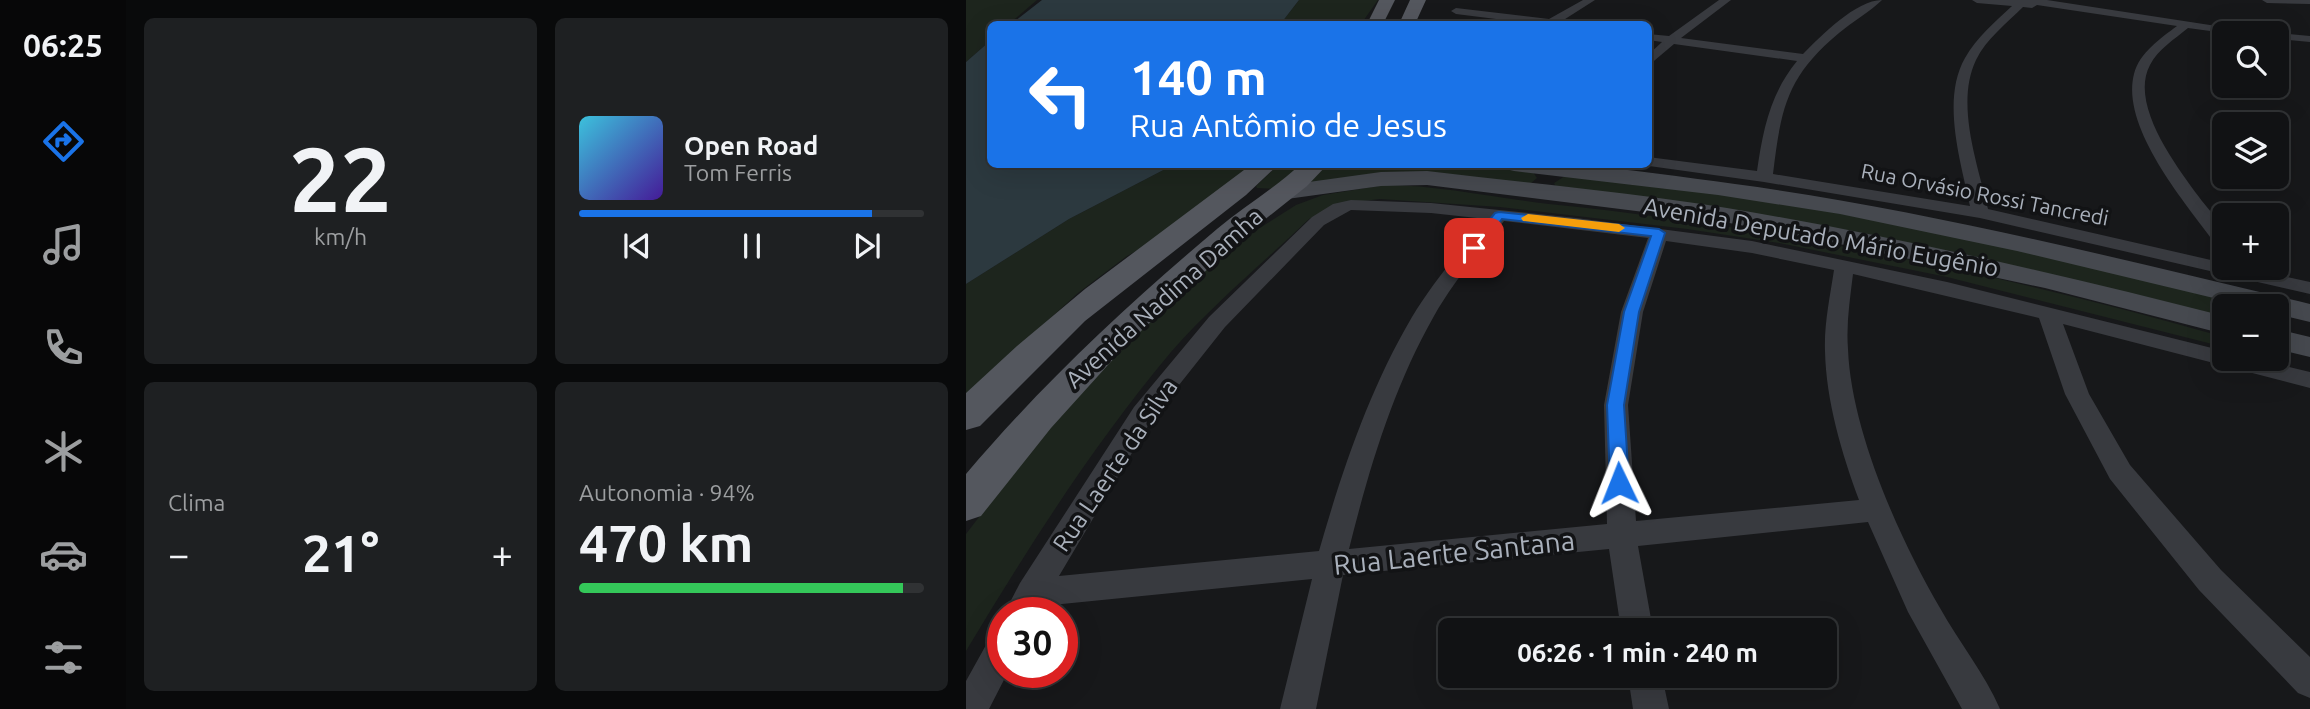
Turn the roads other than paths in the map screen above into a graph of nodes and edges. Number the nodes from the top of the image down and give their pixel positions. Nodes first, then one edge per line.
1 (1387, 0) edge
2 (1418, 0) edge
3 (1465, 0) edge
4 (1590, 0) edge
5 (1726, 0) edge
6 (1877, 0) edge
7 (1977, 0) edge
8 (2267, 0) edge
9 (2025, 1) edge
10 (2310, 1) edge
11 (1456, 11) junction
12 (1376, 21) edge
13 (1408, 21) edge
14 (1452, 21) edge
15 (1532, 21) edge
16 (1559, 21) edge
17 (2184, 26) junction
18 (2212, 29) edge
19 (2289, 37) edge
20 (1652, 38) edge
21 (2310, 39) edge
22 (1671, 40) junction
23 (1652, 58) edge
24 (1805, 58) junction
25 (1652, 163) edge
26 (1262, 168) edge
27 (1312, 168) edge
28 (1530, 168) edge
29 (1548, 168) edge
30 (1570, 170) junction
31 (1764, 177) junction
32 (1242, 186) junction
33 (1518, 191) junction
34 (1287, 192) junction
35 (1553, 195) junction
36 (1980, 213) junction
37 (1499, 215) junction
38 (2212, 225) edge
39 (1659, 233) junction
40 (2212, 264) edge
41 (1845, 265) junction
42 (2279, 280) edge
43 (2310, 288) edge
44 (2048, 313) junction
45 (2212, 322) edge
46 (2290, 327) edge
47 (2212, 356) edge
48 (2274, 371) edge
49 (2310, 380) edge
50 (966, 416) edge
51 (966, 504) edge
52 (1877, 510) junction
53 (1622, 536) junction
54 (1330, 564) junction
55 (1030, 597) edge
56 (1073, 597) edge
57 (1635, 618) edge
58 (987, 677) edge
59 (2310, 681) edge
60 (1647, 688) edge
61 (970, 709) edge
62 (1297, 709) edge
63 (1651, 709) edge
64 (1982, 709) edge

1 - 12 main road
2 - 13 main road
3 - 11 street
4 - 16 street
5 - 22 street
6 - 24 street
7 - 9 street
8 - 10 street
9 - 17 street
9 - 36 street
11 - 14 street
11 - 15 street
17 - 18 street
17 - 38 street
19 - 21 street
20 - 22 street
22 - 23 street
22 - 24 street
24 - 31 street
25 - 31 street, Rua Orvásio Rossi Tancredi
26 - 32 main road, Avenida Nadima Damha
27 - 34 main road, Avenida Nadima Damha
28 - 33 street
29 - 30 street, Avenida Deputado Mário Eugênio
30 - 35 street
30 - 46 street, Avenida Deputado Mário Eugênio
31 - 36 street, Rua Orvásio Rossi Tancredi
32 - 34 main road
32 - 50 main road, Avenida Nadima Damha
33 - 34 street, Avenida Deputado Mário Eugênio
33 - 35 street, Avenida Deputado Mário Eugênio
34 - 51 main road, Avenida Nadima Damha
35 - 45 street, Avenida Deputado Mário Eugênio
36 - 40 street, Rua Orvásio Rossi Tancredi
37 - 39 street
37 - 54 street
37 - 55 street, Rua Laerte da Silva
39 - 41 street
39 - 53 street
41 - 44 street
41 - 52 street
42 - 43 street, Rua Orvásio Rossi Tancredi
44 - 47 street
44 - 59 street
48 - 49 street
52 - 53 street, Rua Laerte Santana
52 - 64 street
53 - 54 street, Rua Laerte Santana
53 - 57 street
54 - 56 street, Rua Laerte Santana
54 - 62 street
58 - 61 street
60 - 63 street

